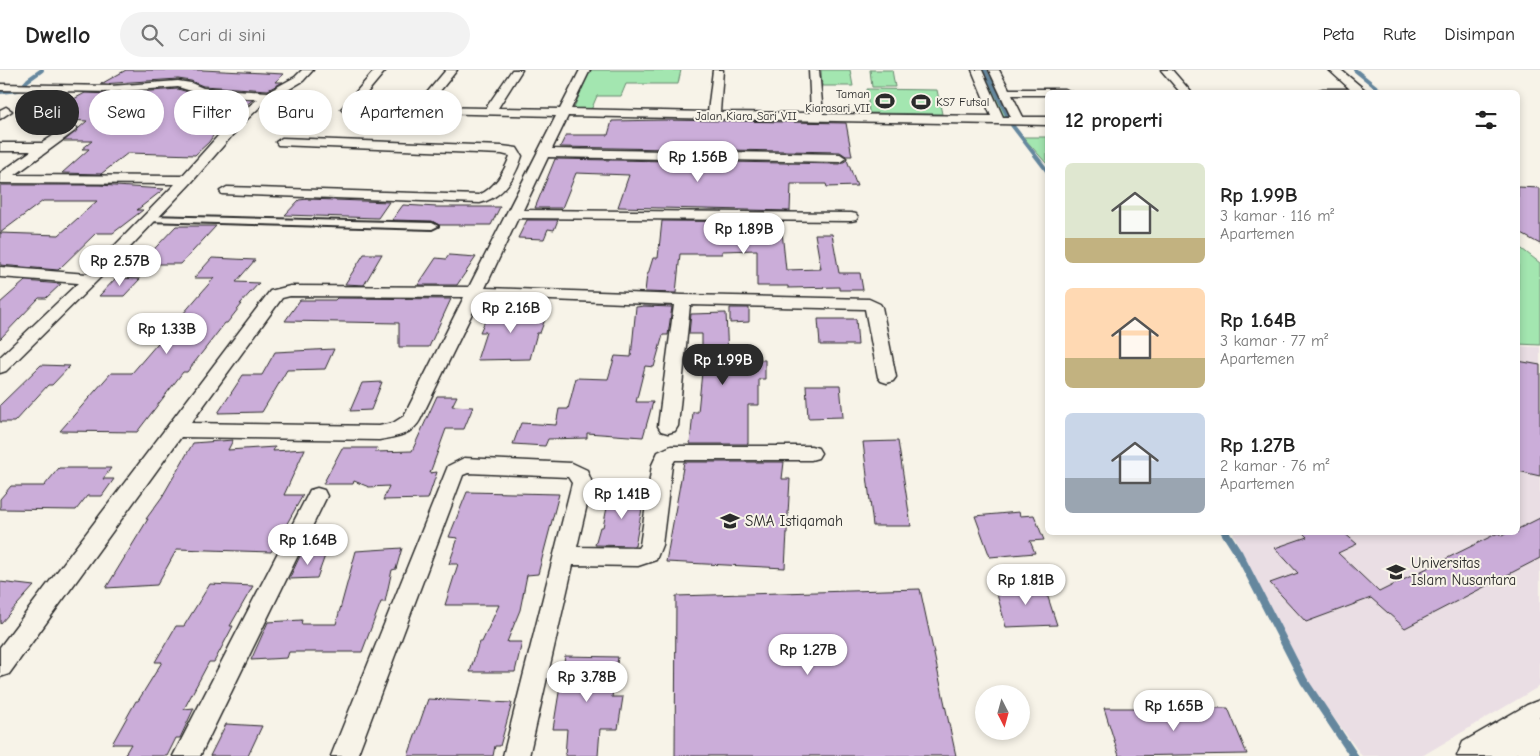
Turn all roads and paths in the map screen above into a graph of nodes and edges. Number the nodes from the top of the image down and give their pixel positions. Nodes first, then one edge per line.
1 (308, 70) edge
2 (381, 70) edge
3 (452, 70) edge
4 (517, 70) edge
5 (585, 70) edge
6 (718, 70) edge
7 (814, 70) edge
8 (977, 70) edge
9 (994, 70) edge
10 (1166, 70) edge
11 (1334, 70) edge
12 (0, 87) edge
13 (280, 90) edge
14 (364, 90) edge
15 (435, 90) edge
16 (1184, 90) edge
17 (1358, 90) edge
18 (1006, 92) junction
19 (1045, 92) edge
20 (259, 95) edge
21 (259, 103) edge
22 (462, 111) edge
23 (490, 111) junction
24 (564, 113) junction
25 (714, 116) junction
26 (816, 116) junction
27 (1009, 121) junction
28 (1045, 121) edge
29 (61, 135) edge
30 (282, 142) dead end
31 (0, 147) edge
32 (44, 147) junction
33 (840, 158) dead end
34 (536, 167) junction
35 (508, 173) junction
36 (0, 179) edge
37 (186, 180) junction
38 (227, 191) dead end
39 (514, 214) junction
40 (851, 217) dead end
41 (149, 219) junction
42 (432, 226) dead end
43 (0, 272) edge
44 (91, 279) junction
45 (475, 292) junction
46 (683, 300) junction
47 (0, 367) edge
48 (887, 377) dead end
49 (668, 426) dead end
50 (176, 430) junction
51 (811, 452) dead end
52 (317, 496) dead end
53 (565, 556) junction
54 (0, 666) edge
55 (1540, 718) edge
56 (1540, 754) edge
57 (186, 756) edge
58 (344, 756) edge
59 (516, 756) edge
60 (1477, 756) edge
61 (1536, 756) edge

1 - 13 street
2 - 14 street
3 - 15 street
4 - 23 street
5 - 24 street
6 - 25 street
7 - 26 street
8 - 27 street
9 - 18 street
10 - 16 street
11 - 17 street
12 - 20 street
18 - 19 street
18 - 27 street
21 - 37 street
22 - 23 street, Jalan Kiara Sari VII
23 - 24 street, Jalan Kiara Sari VII
24 - 25 street, Jalan Kiara Sari VII
24 - 34 street
25 - 26 street, Jalan Kiara Sari VII
26 - 27 street, Jalan Kiara Sari VII
27 - 28 street, Jalan Kiara Sari VII
29 - 32 street
30 - 35 street
31 - 32 street
32 - 36 street
33 - 34 street
34 - 35 street
34 - 39 street
35 - 38 street
36 - 37 street
37 - 41 street
39 - 40 street
39 - 45 street
41 - 42 street
41 - 44 street
43 - 44 street
44 - 47 street
45 - 46 street
45 - 50 street
45 - 50 street
46 - 48 street
46 - 49 street
50 - 54 street
51 - 53 street
52 - 57 street
53 - 58 street
53 - 59 street
55 - 60 main road
56 - 61 main road

